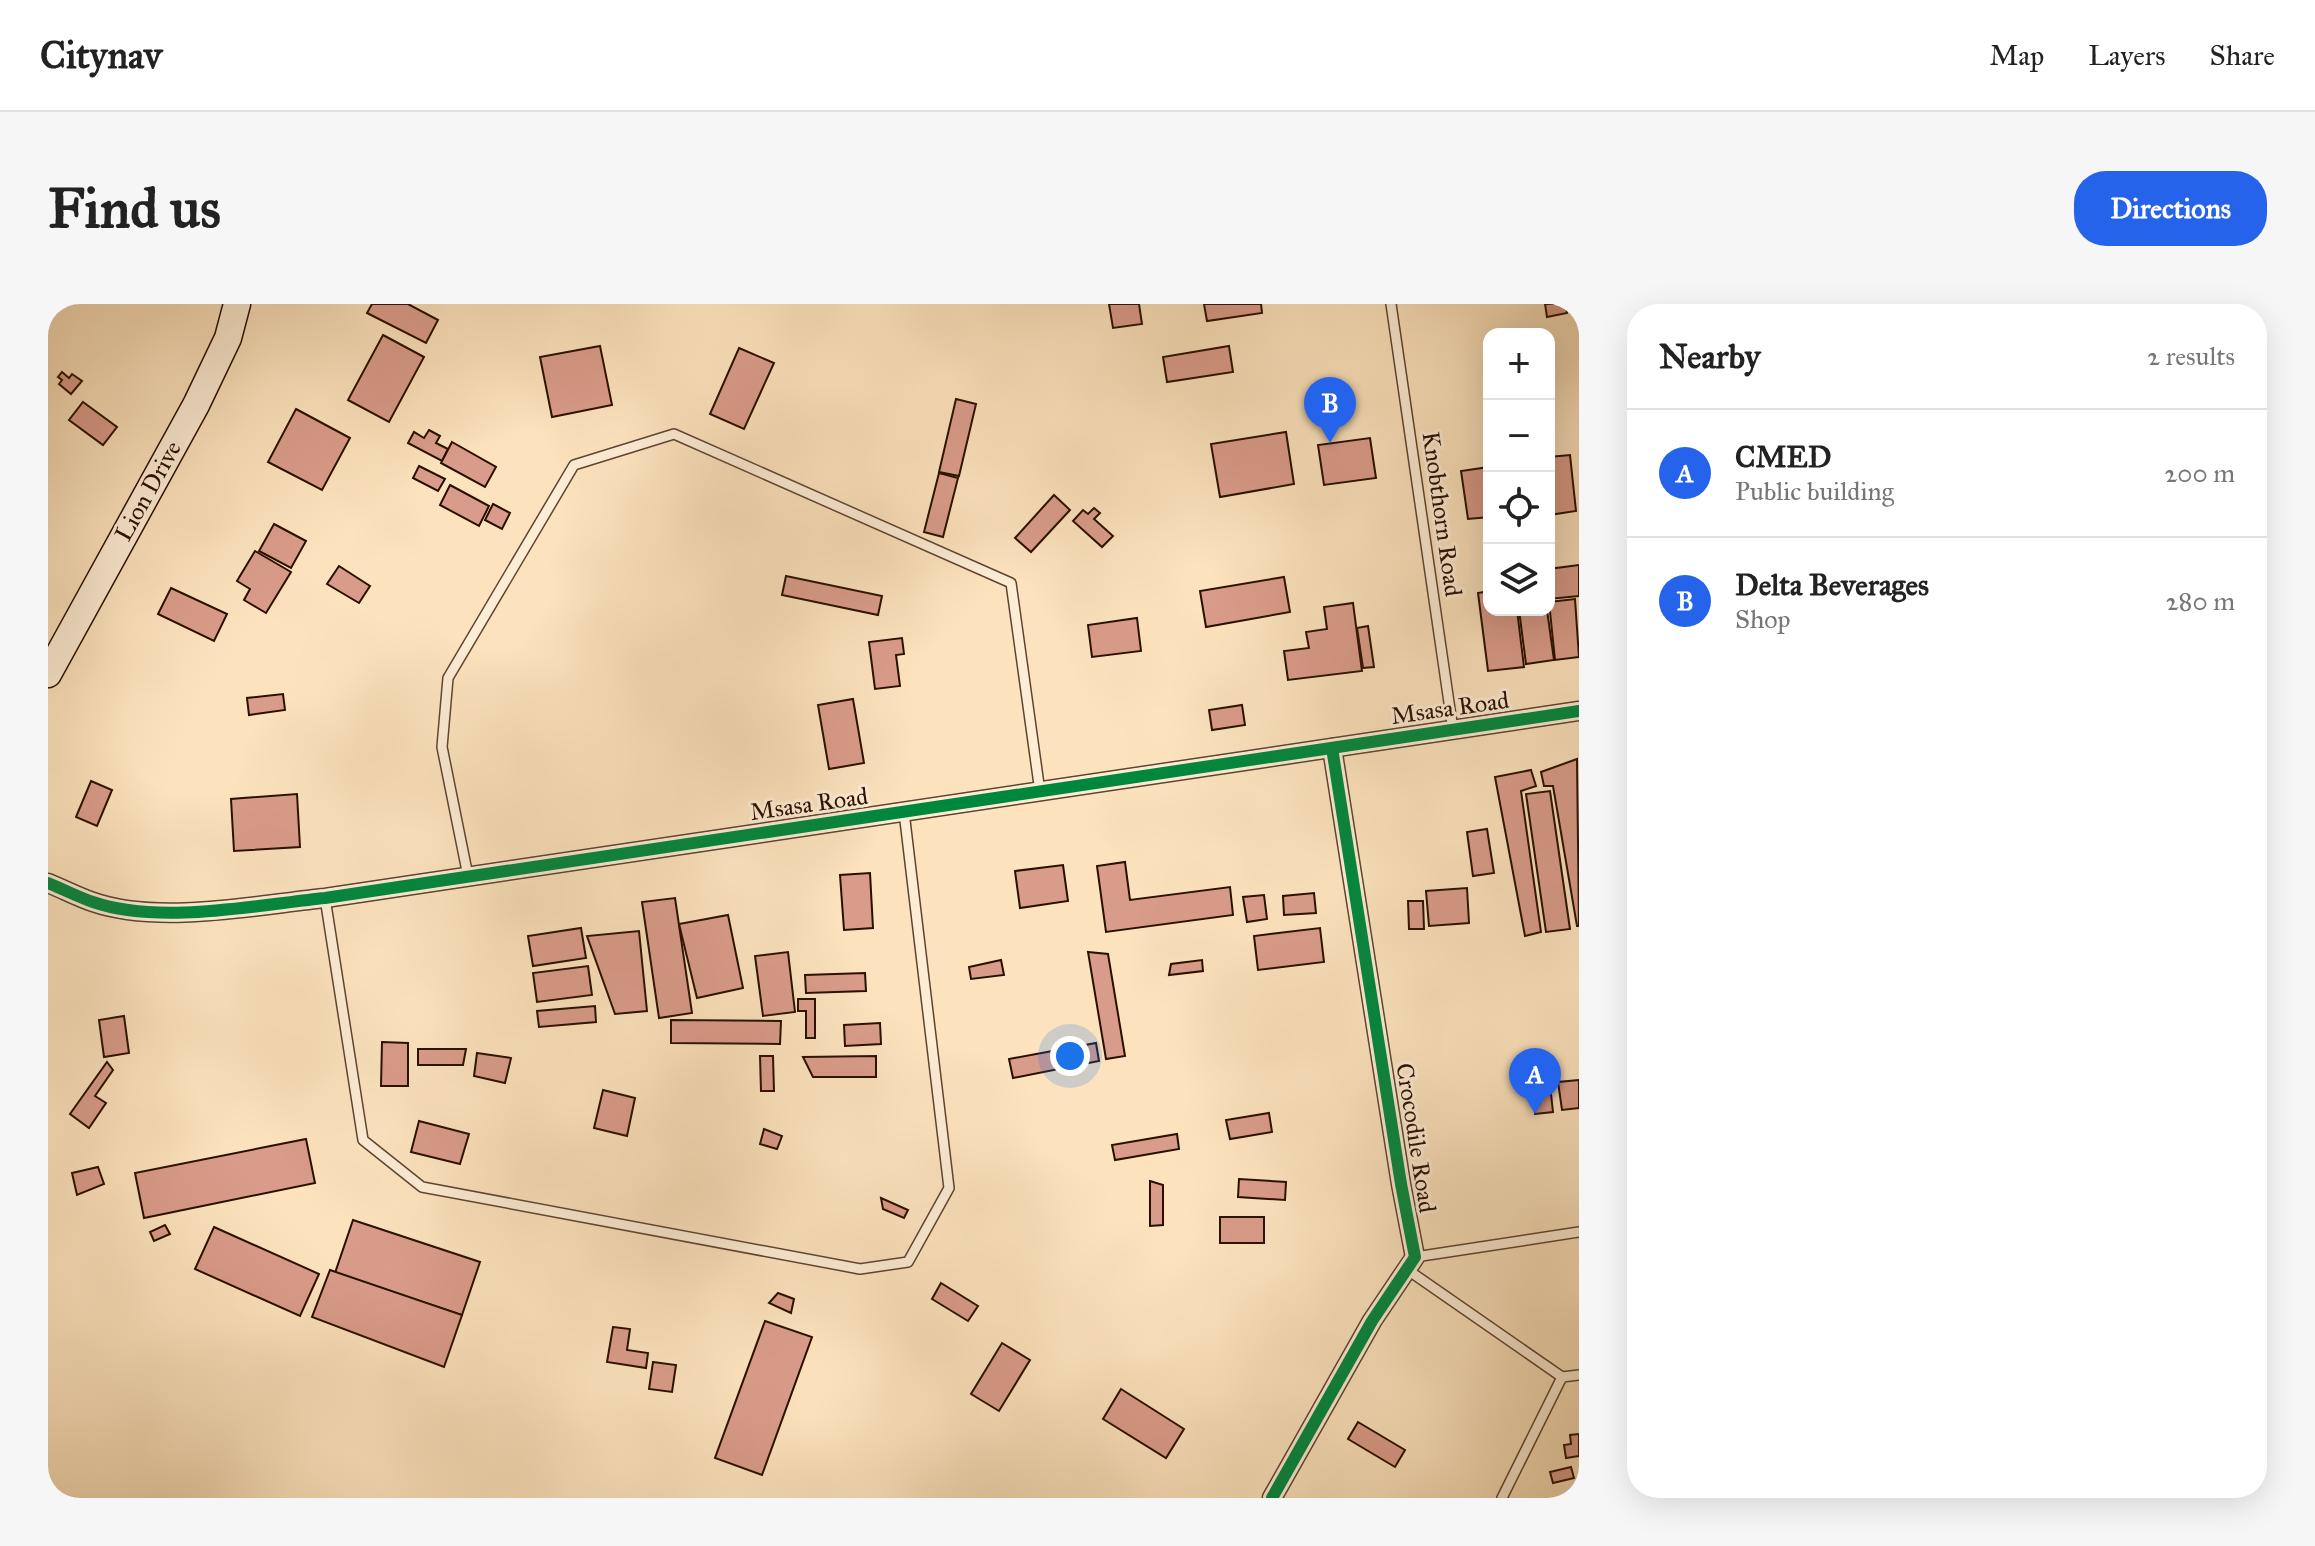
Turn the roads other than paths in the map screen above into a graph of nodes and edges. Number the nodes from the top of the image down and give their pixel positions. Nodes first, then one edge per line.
1 (237, 304) edge
2 (1391, 304) edge
3 (48, 674) edge
4 (1579, 711) edge
5 (1453, 730) junction
6 (1332, 748) junction
7 (1040, 792) junction
8 (904, 812) junction
9 (468, 876) junction
10 (48, 883) edge
11 (325, 898) junction
12 (1579, 1232) edge
13 (1410, 1262) junction
14 (1579, 1375) edge
15 (1562, 1377) junction
16 (1272, 1498) edge
17 (1502, 1498) edge

1 - 3 street, Lion Drive
2 - 5 lane, Knobthorn Road
4 - 5 street, Msasa Road
5 - 6 street, Msasa Road
6 - 7 street, Msasa Road
6 - 13 street, Crocodile Road
7 - 8 street, Msasa Road
7 - 9 lane
8 - 9 street, Msasa Road
8 - 11 lane
9 - 11 street, Msasa Road
10 - 11 street, Msasa Road
12 - 13 lane
13 - 15 lane
13 - 16 street
14 - 15 lane
15 - 17 lane

